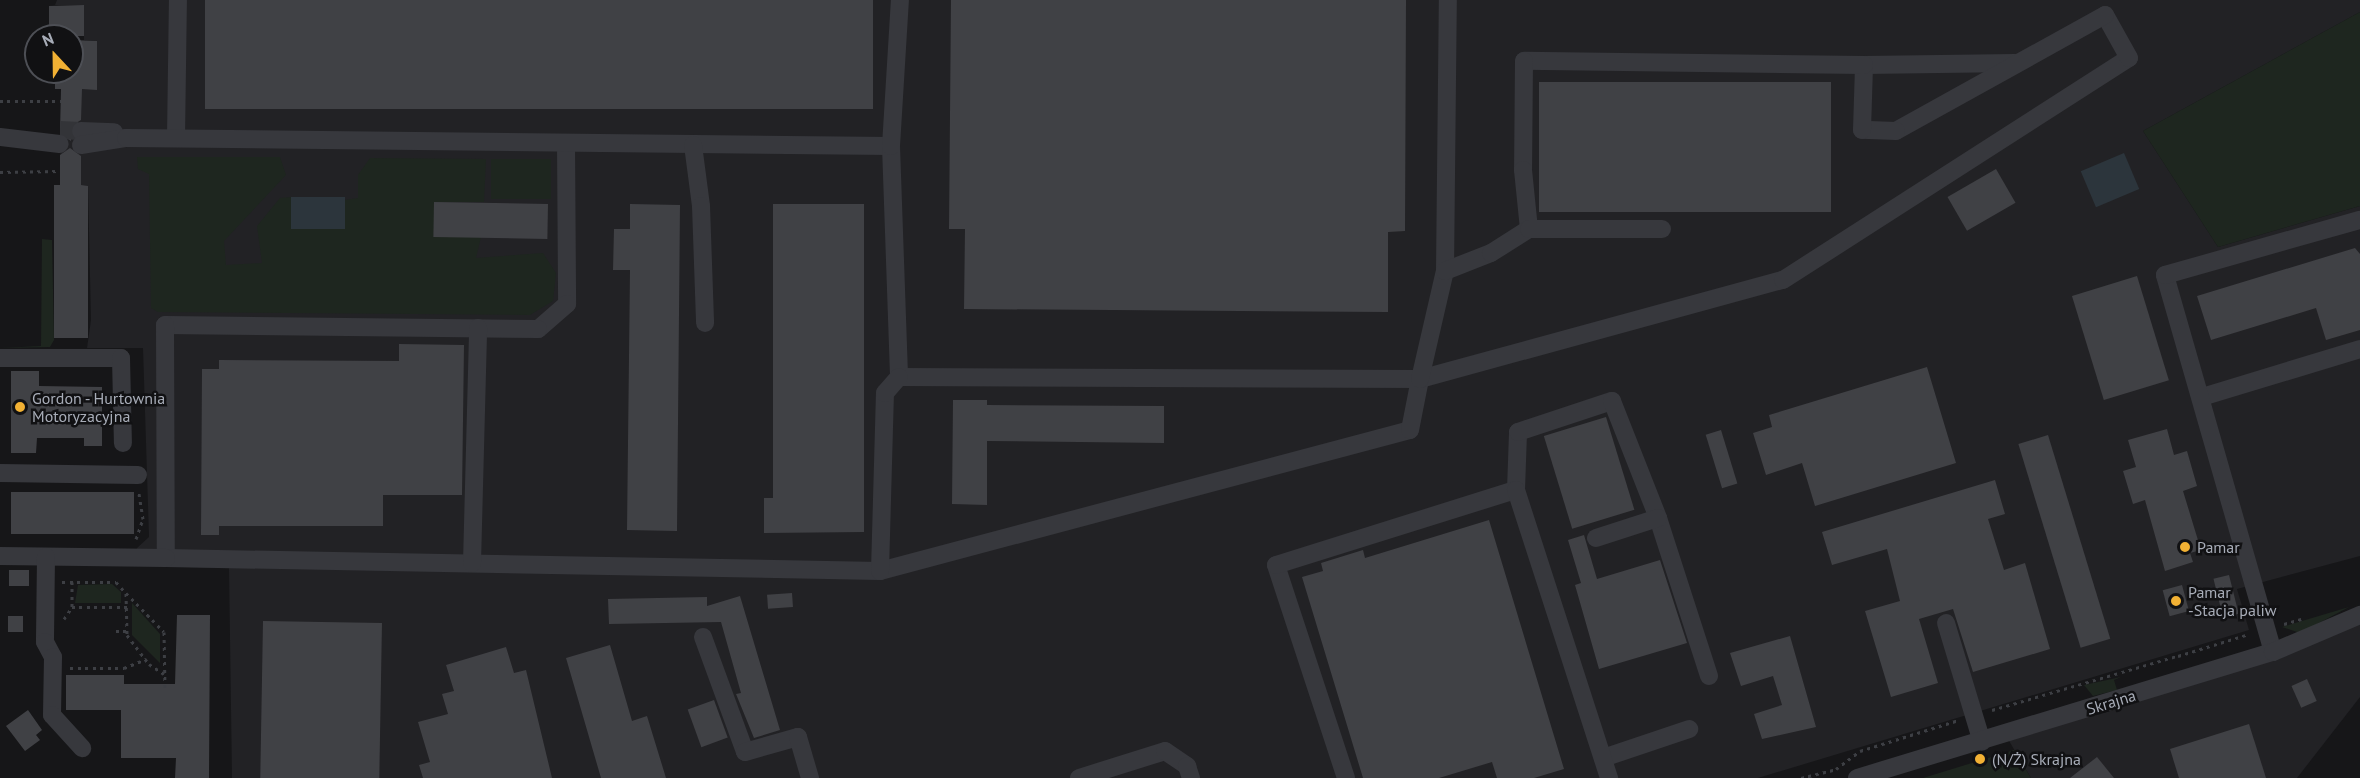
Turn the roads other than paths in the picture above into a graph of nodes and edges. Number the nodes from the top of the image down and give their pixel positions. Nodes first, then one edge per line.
1 (178, 0) edge
2 (900, 0) edge
3 (1448, 0) edge
4 (2018, 63) junction
5 (1864, 65) junction
6 (0, 137) edge
7 (60, 137) tunnel mouth
8 (81, 138) tunnel mouth
9 (176, 138) junction
10 (566, 144) junction
11 (693, 145) junction
12 (891, 146) junction
13 (2360, 220) edge
14 (1530, 229) junction
15 (1662, 229) dead end
16 (1445, 271) junction
17 (705, 323) dead end
18 (478, 328) junction
19 (2360, 349) edge
20 (0, 358) edge
21 (899, 377) junction
22 (1420, 379) junction
23 (2202, 397) junction
24 (123, 443) dead end
25 (0, 473) edge
26 (138, 478) road end
27 (1516, 490) junction
28 (1658, 518) junction
29 (1596, 538) dead end
30 (3, 556) edge
31 (46, 557) junction
32 (166, 558) junction
33 (472, 563) junction
34 (880, 571) junction
35 (2360, 615) edge
36 (1946, 622) dead end
37 (703, 637) dead end
38 (2273, 652) junction
39 (1709, 676) dead end
40 (1689, 729) dead end
41 (1982, 742) junction
42 (82, 748) dead end
43 (1604, 772) edge
44 (810, 778) edge
45 (1079, 778) edge
46 (1191, 778) edge
47 (1346, 778) edge
48 (1857, 778) edge

1 - 9 street
2 - 12 street
3 - 16 street
4 - 5 street
4 - 5 street
4 - 22 street
5 - 14 street
6 - 7 street
8 - 9 street
9 - 10 street
10 - 11 street
10 - 18 street
11 - 12 street
11 - 17 street
12 - 21 street
13 - 23 street
14 - 15 street
14 - 16 street
16 - 22 street
18 - 32 street
18 - 33 street
19 - 23 street
20 - 24 street
21 - 22 street
21 - 34 street
22 - 34 street
23 - 38 street
25 - 26 street
27 - 28 street
27 - 43 street
27 - 47 street
28 - 29 street
28 - 39 street
30 - 31 street
31 - 32 street
31 - 42 street
32 - 33 street
33 - 34 street
35 - 38 street, Skrajna
36 - 41 street
37 - 44 street
38 - 41 street, Skrajna
40 - 43 street
41 - 48 street, Skrajna
45 - 46 street

